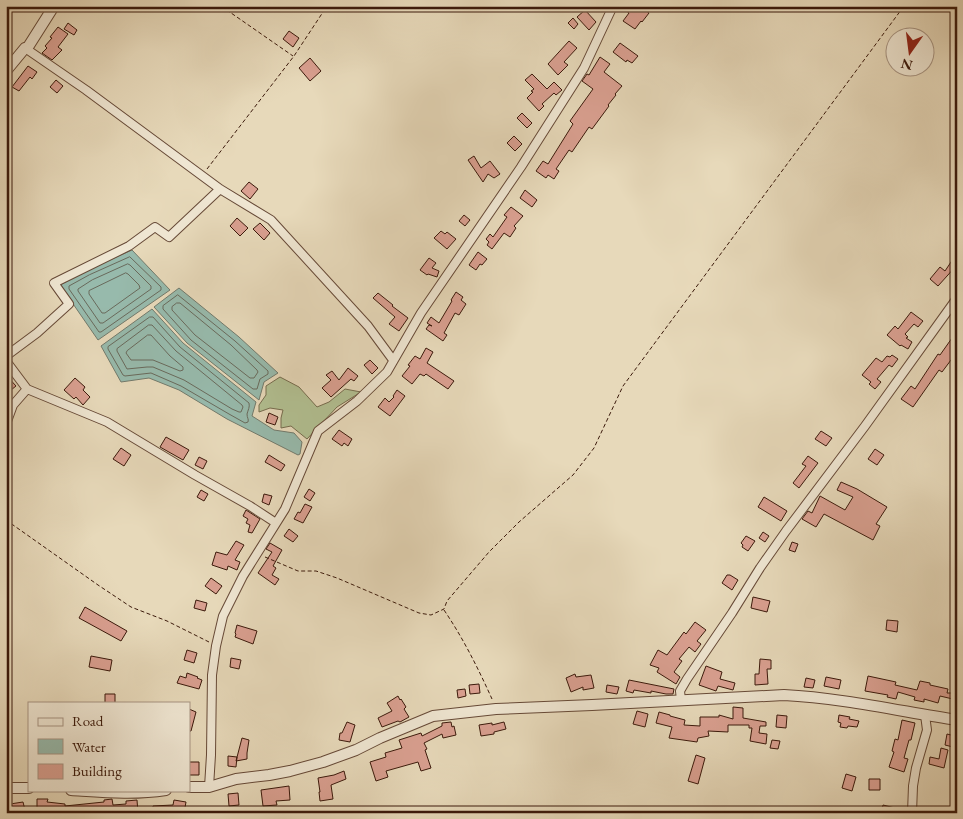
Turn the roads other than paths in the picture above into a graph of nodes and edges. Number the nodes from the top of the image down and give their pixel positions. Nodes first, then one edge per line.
1 (54, 6) edge
2 (613, 6) edge
3 (25, 48) junction
4 (6, 71) edge
5 (220, 189) junction
6 (957, 298) edge
7 (6, 356) edge
8 (393, 360) junction
9 (6, 361) edge
10 (27, 389) junction
11 (6, 424) edge
12 (276, 523) junction
13 (681, 700) junction
14 (925, 714) junction
15 (957, 720) edge
16 (190, 787) edge
17 (209, 787) junction
18 (6, 788) edge
19 (28, 788) edge
20 (100, 792) edge
21 (153, 792) edge
22 (912, 813) edge

1 - 3 street
2 - 8 street
3 - 4 street
3 - 5 street
5 - 7 street
5 - 8 street
6 - 13 street
8 - 12 street
9 - 10 street
10 - 11 street
10 - 12 street
12 - 17 street
13 - 14 street
13 - 17 street
14 - 15 street
14 - 22 street
16 - 17 street
18 - 19 street
20 - 21 street

